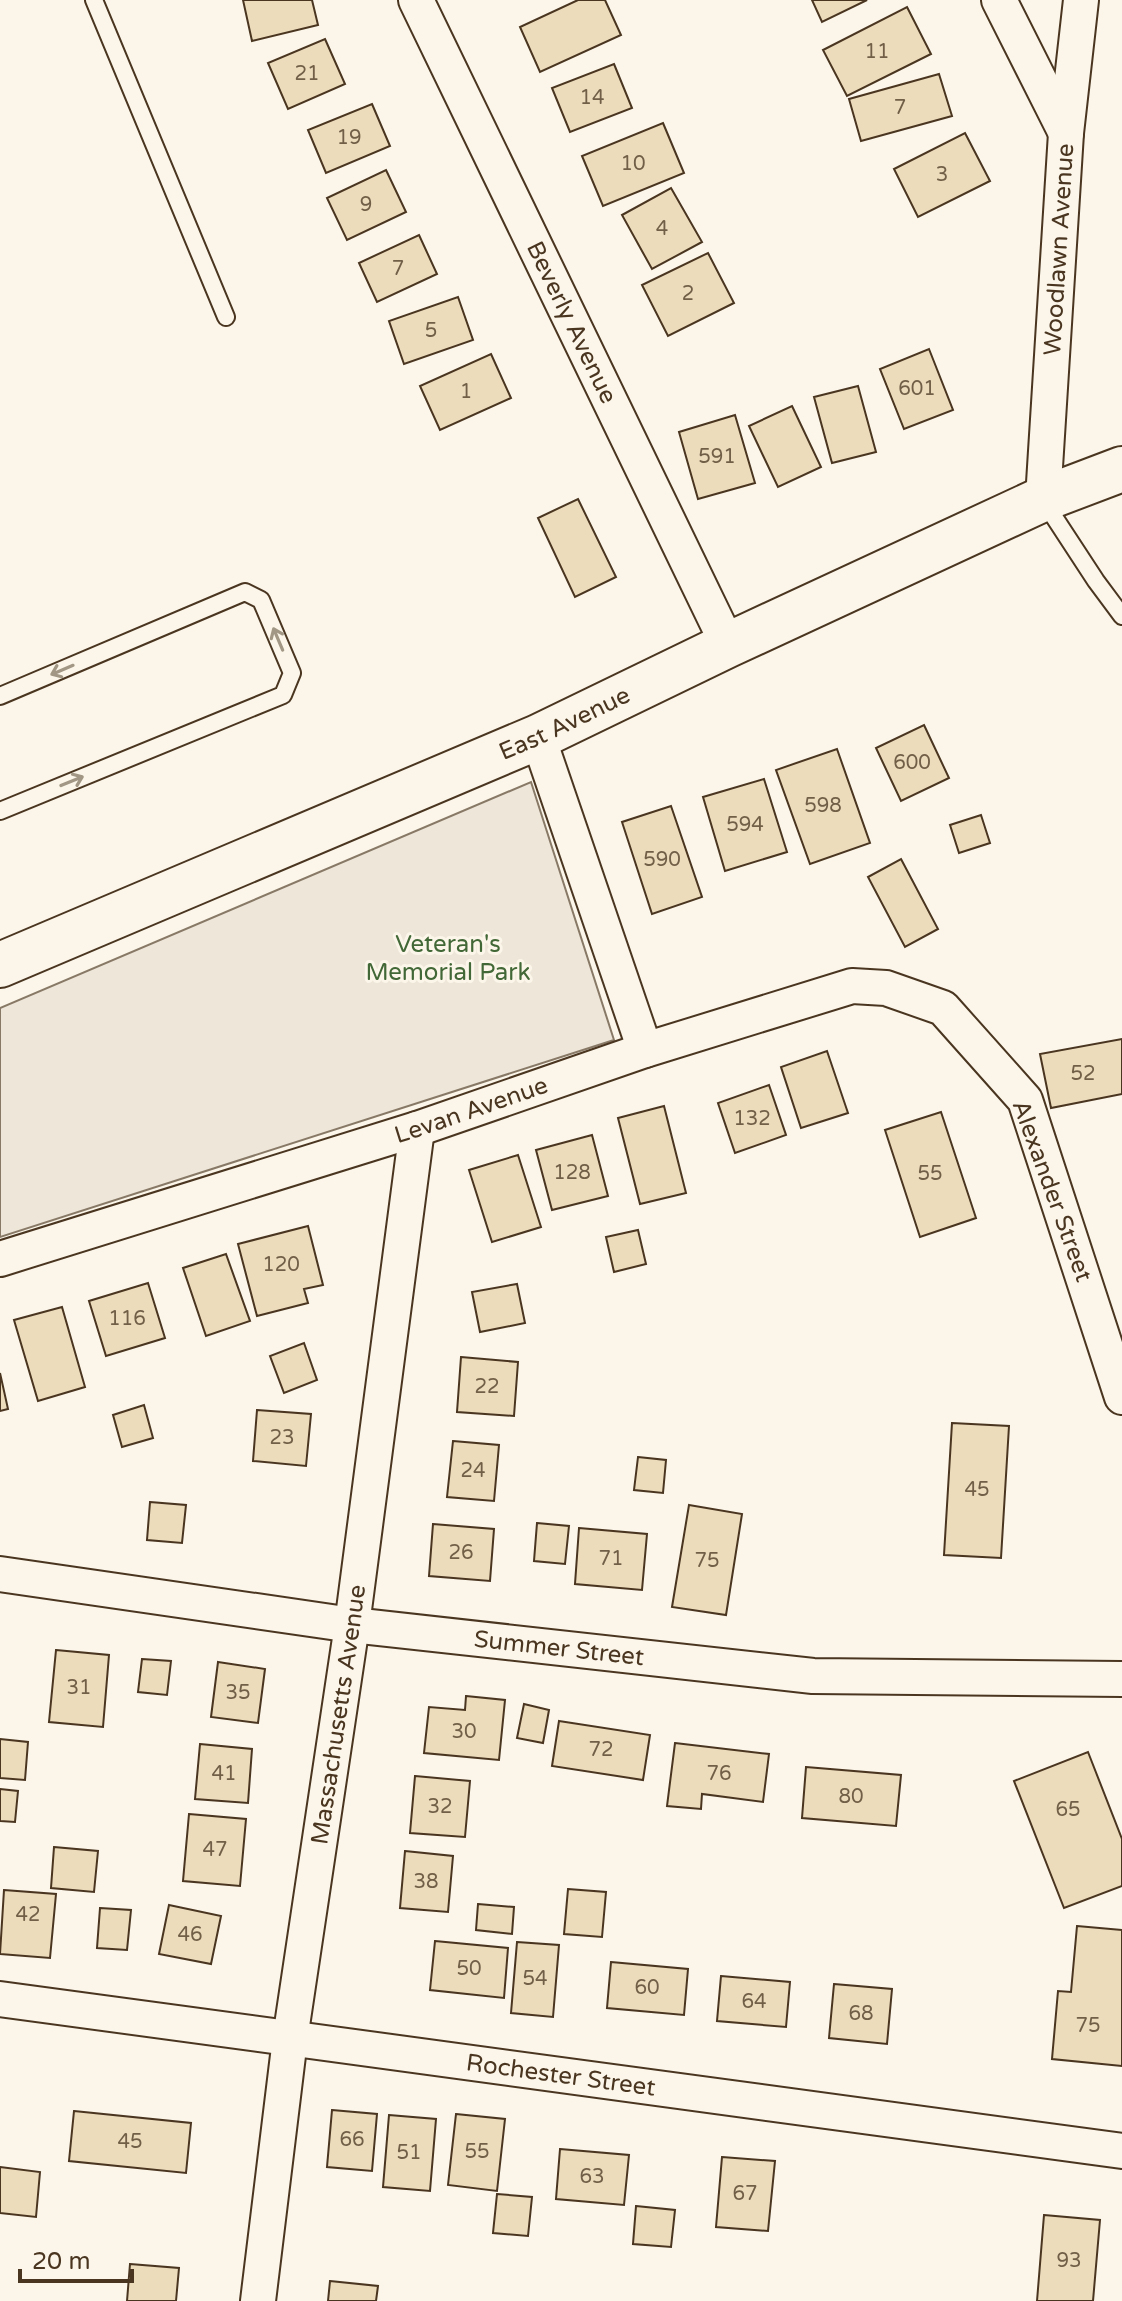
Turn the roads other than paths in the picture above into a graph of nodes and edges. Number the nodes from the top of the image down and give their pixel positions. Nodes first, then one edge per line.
1 (94, 0) edge
2 (416, 0) edge
3 (999, 0) edge
4 (1081, 0) edge
5 (1066, 133) junction
6 (226, 317) dead end
7 (1122, 469) edge
8 (1043, 499) junction
9 (1122, 616) edge
10 (728, 645) junction
11 (0, 696) edge
12 (538, 737) junction
13 (0, 811) edge
14 (0, 965) edge
15 (943, 1008) joint
16 (645, 1050) junction
17 (417, 1129) junction
18 (0, 1259) edge
19 (1122, 1397) edge
20 (0, 1574) edge
21 (352, 1625) junction
22 (1122, 1679) edge
23 (0, 1999) edge
24 (290, 2039) junction
25 (1122, 2151) edge
26 (258, 2301) edge

1 - 6 lane
2 - 10 street, Beverly Avenue
3 - 5 street
4 - 5 street, Woodlawn Avenue
5 - 8 street, Woodlawn Avenue
7 - 8 highway, East Avenue
8 - 9 lane
8 - 10 highway, East Avenue
10 - 12 highway, East Avenue
13 -> 11 lane
12 - 14 highway, East Avenue
12 - 16 street
15 - 16 street, Levan Avenue
15 - 19 street, Alexander Street
16 - 17 street, Levan Avenue
17 - 18 street, Levan Avenue
17 - 21 street, Massachusetts Avenue
20 - 21 street, Summer Street
21 - 22 street, Summer Street
21 - 24 street, Massachusetts Avenue
23 - 24 street, Rochester Street
24 - 25 street, Rochester Street
24 - 26 street, Massachusetts Avenue

